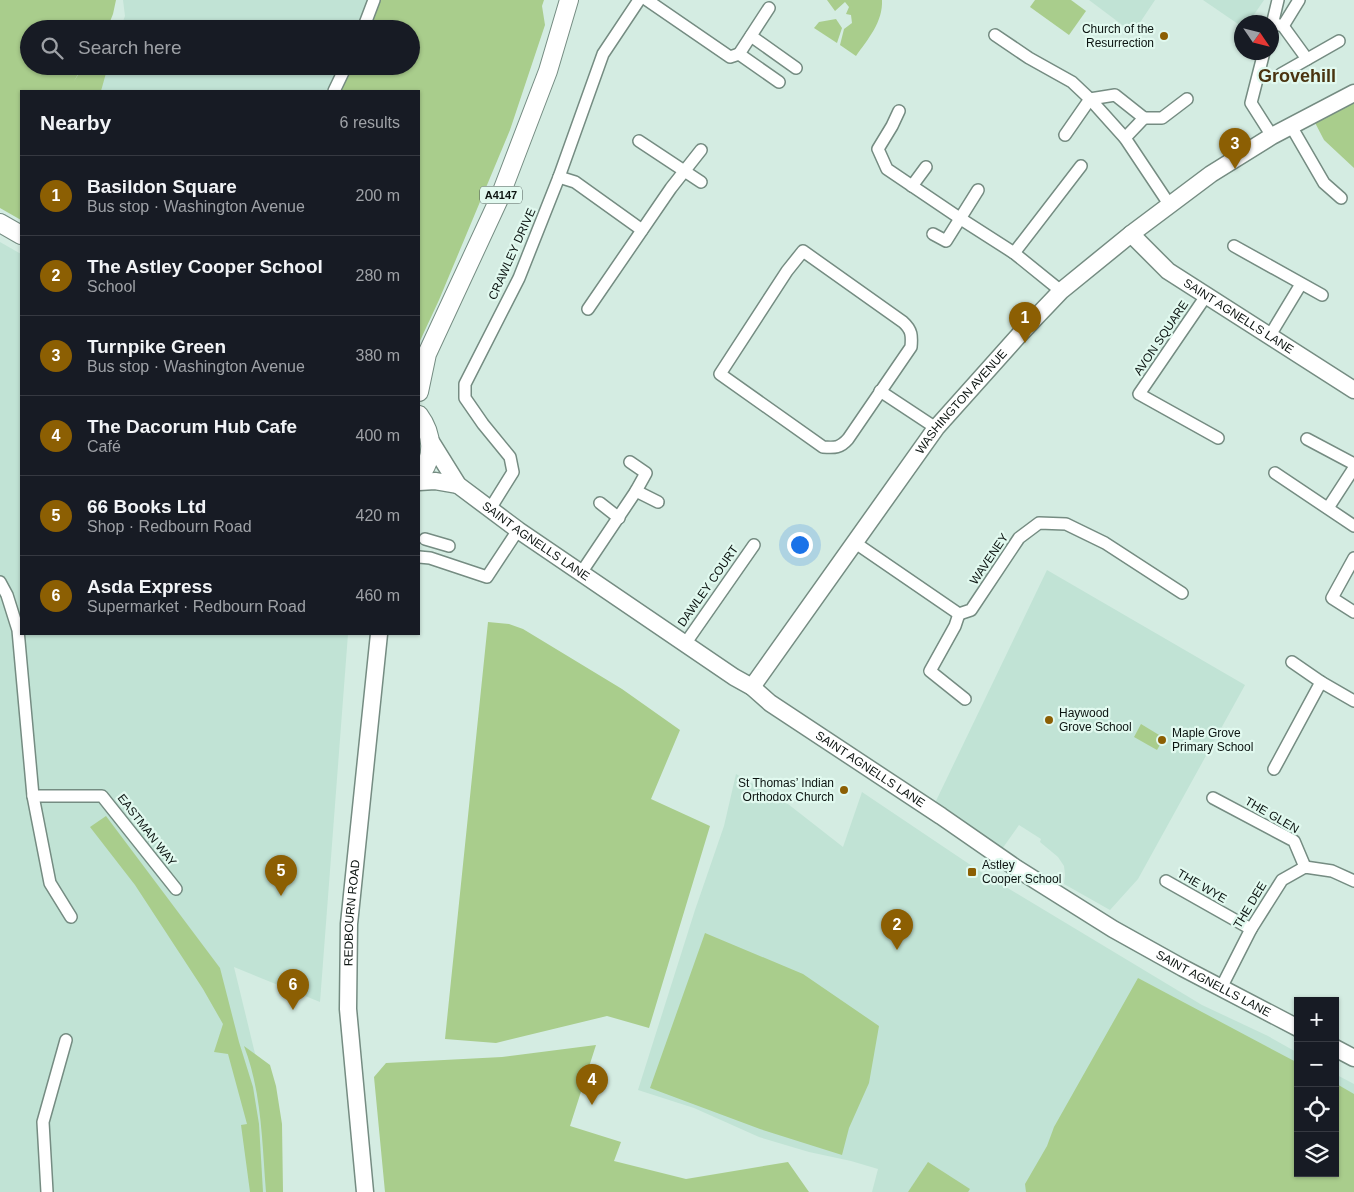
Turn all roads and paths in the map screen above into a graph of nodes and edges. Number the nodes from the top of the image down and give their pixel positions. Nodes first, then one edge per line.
1 (374, 0) edge
2 (639, 0) edge
3 (647, 0) edge
4 (1278, 0) edge
5 (1299, 0) edge
6 (568, 2) edge
7 (769, 8) dead end
8 (1276, 15) edge
9 (367, 20) edge
10 (1279, 21) edge
11 (1279, 29) edge
12 (996, 35) dead end
13 (750, 36) junction
14 (1339, 41) dead end
15 (739, 54) junction
16 (1307, 59) junction
17 (1262, 60) edge
18 (796, 68) dead end
19 (1281, 74) dead end
20 (342, 75) edge
21 (779, 82) dead end
22 (334, 90) edge
23 (1354, 93) edge
24 (1090, 99) junction
25 (1187, 99) dead end
26 (899, 111) dead end
27 (1144, 118) junction
28 (1291, 126) junction
29 (1064, 134) dead end
30 (1272, 136) junction
31 (1125, 138) junction
32 (639, 141) dead end
33 (701, 150) dead end
34 (1082, 166) dead end
35 (926, 167) dead end
36 (684, 171) junction
37 (560, 177) junction
38 (701, 182) dead end
39 (912, 186) junction
40 (978, 190) dead end
41 (1341, 198) dead end
42 (1169, 204) junction
43 (960, 219) junction
44 (0, 223) edge
45 (642, 230) junction
46 (20, 234) edge
47 (933, 234) dead end
48 (1131, 234) junction
49 (1234, 246) dead end
50 (1014, 253) junction
51 (1301, 284) junction
52 (1061, 291) junction
53 (1322, 295) dead end
54 (1206, 296) junction
55 (588, 310) dead end
56 (1269, 336) junction
57 (423, 359) edge
58 (420, 384) edge
59 (1354, 390) edge
60 (880, 391) junction
61 (420, 418) edge
62 (936, 428) junction
63 (1218, 438) dead end
64 (1307, 439) dead end
65 (430, 440) junction
66 (630, 462) dead end
67 (1354, 464) edge
68 (1354, 468) edge
69 (1275, 473) dead end
70 (420, 474) edge
71 (420, 482) edge
72 (458, 485) junction
73 (636, 492) junction
74 (658, 502) dead end
75 (600, 503) dead end
76 (1328, 508) junction
77 (490, 509) junction
78 (618, 518) junction
79 (1354, 526) edge
80 (518, 530) junction
81 (425, 539) dead end
82 (437, 542) junction
83 (854, 542) junction
84 (754, 545) dead end
85 (449, 546) dead end
86 (425, 558) edge
87 (1354, 558) edge
88 (581, 573) junction
89 (0, 582) edge
90 (1182, 593) dead end
91 (1354, 612) edge
92 (959, 614) junction
93 (379, 635) edge
94 (685, 644) junction
95 (1292, 662) dead end
96 (1321, 682) junction
97 (752, 687) junction
98 (965, 699) dead end
99 (1354, 701) edge
100 (1274, 768) dead end
101 (32, 796) junction
102 (1213, 798) dead end
103 (1305, 868) junction
104 (1166, 881) dead end
105 (1354, 881) edge
106 (176, 889) dead end
107 (71, 917) dead end
108 (1251, 929) junction
109 (1221, 988) junction
110 (1294, 1026) edge
111 (66, 1040) dead end
112 (1339, 1050) edge
113 (1354, 1058) edge
114 (47, 1192) edge
115 (365, 1192) edge

1 - 9 street
2 - 37 street, CRAWLEY DRIVE
3 - 15 street
4 - 8 street
5 - 10 street
6 - 57 main road, A4147
7 - 13 street
11 - 16 street
12 - 24 street
13 - 15 street
13 - 18 street
14 - 16 street
15 - 21 street
16 - 19 street
17 - 30 street
20 - 22 street
23 - 28 street, WASHINGTON AVENUE
24 - 27 street
24 - 29 street
24 - 31 street
25 - 27 street
26 - 39 street
27 - 31 street
28 - 30 street, WASHINGTON AVENUE
28 - 41 street
30 - 42 street, WASHINGTON AVENUE
31 - 42 street
32 - 36 street
33 - 36 street
34 - 50 street
35 - 39 street
36 - 38 street
36 - 45 street
37 - 45 street
37 - 77 street, CRAWLEY DRIVE
39 - 43 street
40 - 43 street
42 - 48 street, WASHINGTON AVENUE
43 - 47 street
43 - 50 street
44 - 46 main road
45 - 55 street
48 - 52 street, WASHINGTON AVENUE
48 - 54 street, SAINT AGNELLS LANE
49 - 51 street
50 - 52 street
51 - 53 street
51 - 56 street
52 - 62 street, WASHINGTON AVENUE
54 - 56 street, SAINT AGNELLS LANE
54 - 63 street, AVON SQUARE
56 - 59 street, SAINT AGNELLS LANE
57 - 58 main road, A4147
60 - 60 street
60 - 62 street
61 - 65 main road
62 - 83 street, WASHINGTON AVENUE
64 - 67 street
65 - 70 main road
65 - 72 street, SAINT AGNELLS LANE
66 - 73 street
68 - 76 street
69 - 76 street
71 - 72 street, SAINT AGNELLS LANE
72 - 77 street, SAINT AGNELLS LANE
73 - 74 street
73 - 78 street
75 - 78 street
76 - 79 street
77 - 80 street, SAINT AGNELLS LANE
78 - 88 street
80 - 86 street
80 - 88 street, SAINT AGNELLS LANE
81 - 82 street
82 - 85 street
82 - 86 street
83 - 92 street
83 - 97 street, WASHINGTON AVENUE
84 - 94 street, DAWLEY COURT
87 - 91 street
88 - 94 street, SAINT AGNELLS LANE
89 - 101 street
90 - 92 street, WAVENEY
92 - 98 street
93 - 115 street, REDBOURN ROAD
94 - 97 street, SAINT AGNELLS LANE
95 - 96 street
96 - 99 street
96 - 100 street
97 - 109 street, SAINT AGNELLS LANE
101 - 106 street, EASTMAN WAY
101 - 107 street
102 - 103 street, THE GLEN
103 - 105 street
103 - 108 street, THE DEE
104 - 108 street, THE WYE
108 - 109 street, THE DEE
109 - 110 street, SAINT AGNELLS LANE
111 - 114 street
112 - 113 street

